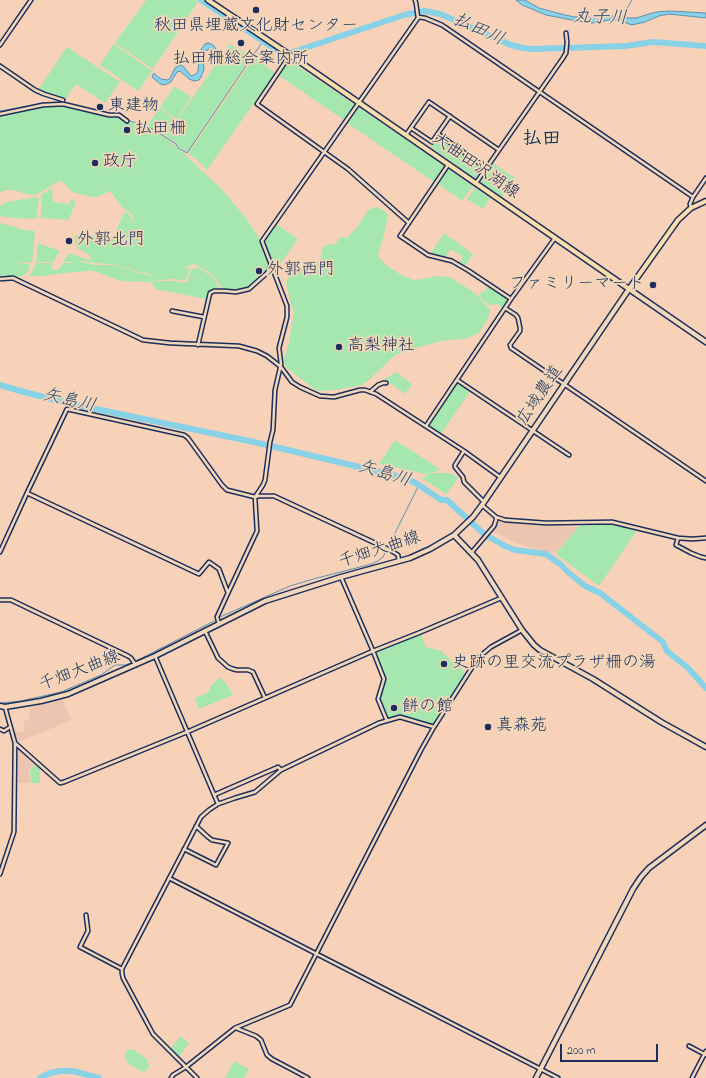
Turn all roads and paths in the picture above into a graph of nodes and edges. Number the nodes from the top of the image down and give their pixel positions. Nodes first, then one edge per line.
1 (31, 0) edge
2 (415, 0) edge
3 (211, 1) edge
4 (418, 17) junction
5 (566, 33) dead end
6 (0, 45) edge
7 (289, 55) junction
8 (0, 66) edge
9 (540, 92) junction
10 (63, 100) dead end
11 (359, 103) junction
12 (0, 114) edge
13 (450, 116) junction
14 (127, 121) dead end
15 (411, 128) junction
16 (438, 134) junction
17 (406, 135) junction
18 (499, 150) junction
19 (324, 152) junction
20 (448, 165) junction
21 (487, 168) junction
22 (706, 178) edge
23 (476, 184) junction
24 (693, 197) junction
25 (706, 201) edge
26 (691, 208) junction
27 (409, 223) junction
28 (555, 238) junction
29 (271, 266) junction
30 (0, 279) edge
31 (629, 289) junction
32 (511, 299) junction
33 (505, 308) junction
34 (172, 311) dead end
35 (204, 318) junction
36 (706, 342) edge
37 (198, 345) junction
38 (280, 367) junction
39 (457, 380) junction
40 (386, 383) dead end
41 (564, 384) junction
42 (370, 392) junction
43 (426, 426) junction
44 (532, 430) junction
45 (464, 451) junction
46 (569, 455) dead end
47 (500, 477) junction
48 (706, 481) edge
49 (27, 492) junction
50 (254, 497) junction
51 (483, 503) junction
52 (496, 517) junction
53 (454, 535) junction
54 (678, 538) junction
55 (706, 538) edge
56 (0, 552) edge
57 (472, 552) junction
58 (706, 558) edge
59 (399, 561) junction
60 (341, 577) junction
61 (228, 593) junction
62 (501, 598) junction
63 (0, 600) edge
64 (219, 624) junction
65 (522, 630) junction
66 (205, 631) junction
67 (373, 651) junction
68 (155, 656) junction
69 (135, 664) junction
70 (265, 698) junction
71 (0, 706) edge
72 (6, 707) junction
73 (387, 721) junction
74 (434, 726) junction
75 (10, 727) junction
76 (0, 729) edge
77 (187, 732) junction
78 (14, 743) junction
79 (706, 747) edge
80 (281, 770) junction
81 (214, 795) junction
82 (218, 804) junction
83 (706, 825) edge
84 (196, 826) junction
85 (184, 849) junction
86 (0, 874) edge
87 (169, 878) junction
88 (86, 915) dead end
89 (317, 953) junction
90 (122, 969) junction
91 (235, 1028) junction
92 (689, 1046) dead end
93 (705, 1054) edge
94 (186, 1067) junction
95 (540, 1069) junction
96 (171, 1078) edge
97 (197, 1078) edge
98 (308, 1078) edge
99 (536, 1078) edge
100 (558, 1078) edge
101 (692, 1078) edge

1 - 6 street
2 - 4 street
3 - 7 main road, 大曲田沢湖線
4 - 9 street
4 - 11 street
5 - 9 street
7 - 11 main road, 大曲田沢湖線
7 - 19 street
8 - 10 street
9 - 18 street
9 - 24 street
11 - 17 main road, 大曲田沢湖線
11 - 19 street
12 - 14 street
13 - 15 street
13 - 16 street
13 - 18 street
15 - 16 street
15 - 17 street
16 - 21 street
17 - 20 main road, 大曲田沢湖線
18 - 21 street
19 - 27 street
19 - 29 street
20 - 23 main road, 大曲田沢湖線
20 - 27 street
21 - 23 street
22 - 24 street
23 - 28 main road, 大曲田沢湖線
24 - 26 street
25 - 26 main road
26 - 31 main road
27 - 32 street
28 - 31 main road, 大曲田沢湖線
28 - 32 street
29 - 35 street
29 - 38 street
30 - 37 street
31 - 36 main road
31 - 41 main road, 広域農道
32 - 33 street
33 - 39 street
33 - 41 street
34 - 35 street
35 - 37 street
37 - 38 street
38 - 42 street
38 - 50 street
39 - 43 street
39 - 44 street
40 - 42 street
41 - 44 main road, 広域農道
41 - 48 street
42 - 43 street
43 - 45 street
44 - 46 street
44 - 47 main road, 広域農道
45 - 47 street
45 - 51 street
47 - 51 main road, 広域農道
49 - 50 street
49 - 56 street
49 - 61 street
50 - 59 street
50 - 61 street
51 - 52 street
51 - 53 main road, 広域農道
52 - 54 street
52 - 57 street
53 - 57 main road
53 - 59 main road, 千畑大曲線
54 - 55 street
54 - 58 street
57 - 62 main road
59 - 60 main road, 千畑大曲線
60 - 64 main road, 千畑大曲線
60 - 67 street
61 - 64 street
62 - 65 main road
62 - 67 street
63 - 69 street
64 - 66 main road, 千畑大曲線
65 - 74 street
65 - 79 main road
66 - 68 main road, 千畑大曲線
66 - 70 street
67 - 70 street
67 - 73 street
68 - 69 main road, 千畑大曲線
68 - 77 street
69 - 72 main road, 千畑大曲線
70 - 77 street
71 - 72 main road, 千畑大曲線
72 - 75 street
73 - 74 street
73 - 80 street
74 - 89 street
75 - 76 street
75 - 78 street
77 - 78 street
77 - 81 street
78 - 86 street
80 - 81 street
80 - 82 street
81 - 82 street
82 - 84 street
83 - 95 main road
84 - 85 street
84 - 85 street
85 - 87 street
87 - 89 street
87 - 90 street
88 - 90 street
89 - 91 street
89 - 95 street
90 - 94 street
91 - 94 street
91 - 98 street
92 - 93 street
93 - 101 street
94 - 96 street
94 - 97 street
95 - 99 main road
95 - 100 street

